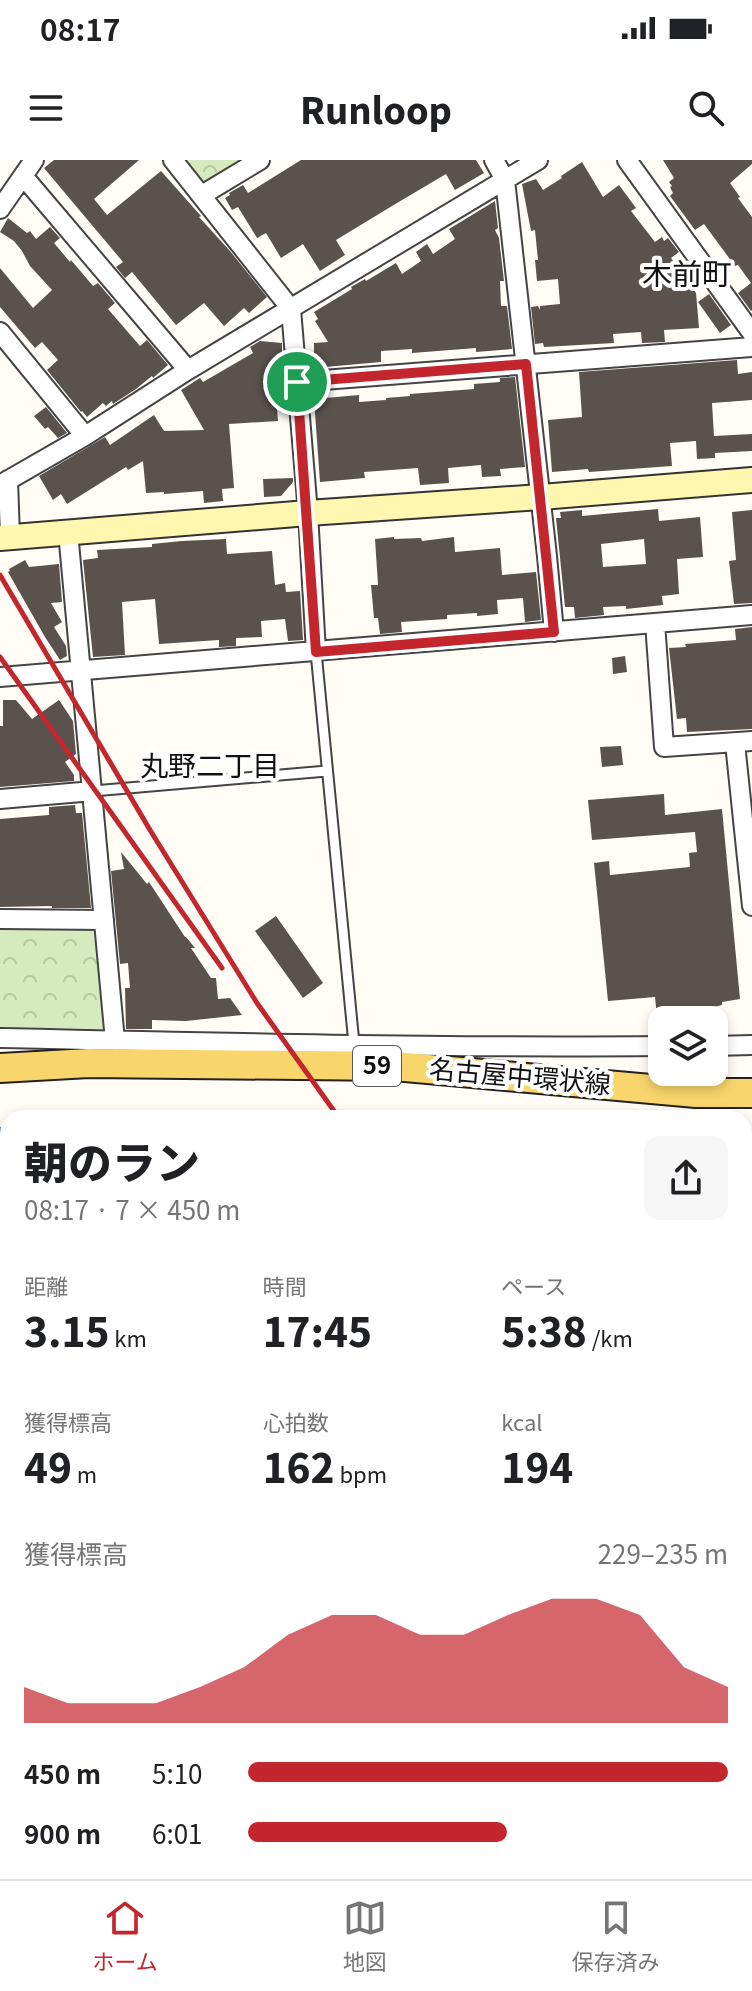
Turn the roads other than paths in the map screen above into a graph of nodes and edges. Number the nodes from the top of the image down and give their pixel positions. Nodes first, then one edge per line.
1 (173, 160) edge
2 (260, 160) edge
3 (494, 160) edge
4 (538, 160) edge
5 (627, 160) edge
6 (28, 168) edge
7 (505, 180) junction
8 (202, 195) junction
9 (0, 209) edge
10 (291, 309) junction
11 (0, 332) edge
12 (752, 333) edge
13 (752, 347) edge
14 (526, 364) junction
15 (188, 370) junction
16 (297, 382) junction
17 (85, 436) junction
18 (752, 480) edge
19 (4, 482) edge
20 (541, 497) junction
21 (308, 513) junction
22 (68, 532) junction
23 (5, 537) edge
24 (752, 615) edge
25 (655, 623) junction
26 (554, 632) junction
27 (316, 652) junction
28 (82, 669) junction
29 (0, 677) edge
30 (744, 742) edge
31 (327, 771) junction
32 (93, 791) junction
33 (0, 799) edge
34 (752, 906) edge
35 (0, 919) edge
36 (104, 920) junction
37 (0, 1038) edge
38 (115, 1041) junction
39 (354, 1044) junction
40 (752, 1045) edge
41 (648, 1046) edge
42 (728, 1046) edge
43 (0, 1068) edge
44 (752, 1093) edge

1 - 8 street
2 - 8 street
3 - 7 street
4 - 7 street
5 - 12 street
6 - 9 street
6 - 15 street
7 - 10 street
7 - 14 street
8 - 10 street
10 - 15 street
10 - 16 street
11 - 17 street
13 - 14 street
14 - 16 street
14 - 20 street
15 - 17 street
16 - 21 street
17 - 19 street
18 - 20 street
19 - 23 street
20 - 21 street
20 - 26 street
21 - 22 street
21 - 27 street
22 - 23 street
22 - 28 street
24 - 25 street
25 - 26 street
25 - 30 street
26 - 27 street
27 - 28 street
27 - 31 lane
28 - 29 street
28 - 32 street
30 - 34 street
31 - 32 lane
31 - 39 lane
32 - 33 street
32 - 36 street
35 - 36 street
36 - 38 street
37 - 38 street
38 - 39 street
39 - 41 street
40 - 42 street
43 - 44 main road, 名古屋中環状線 / 59

